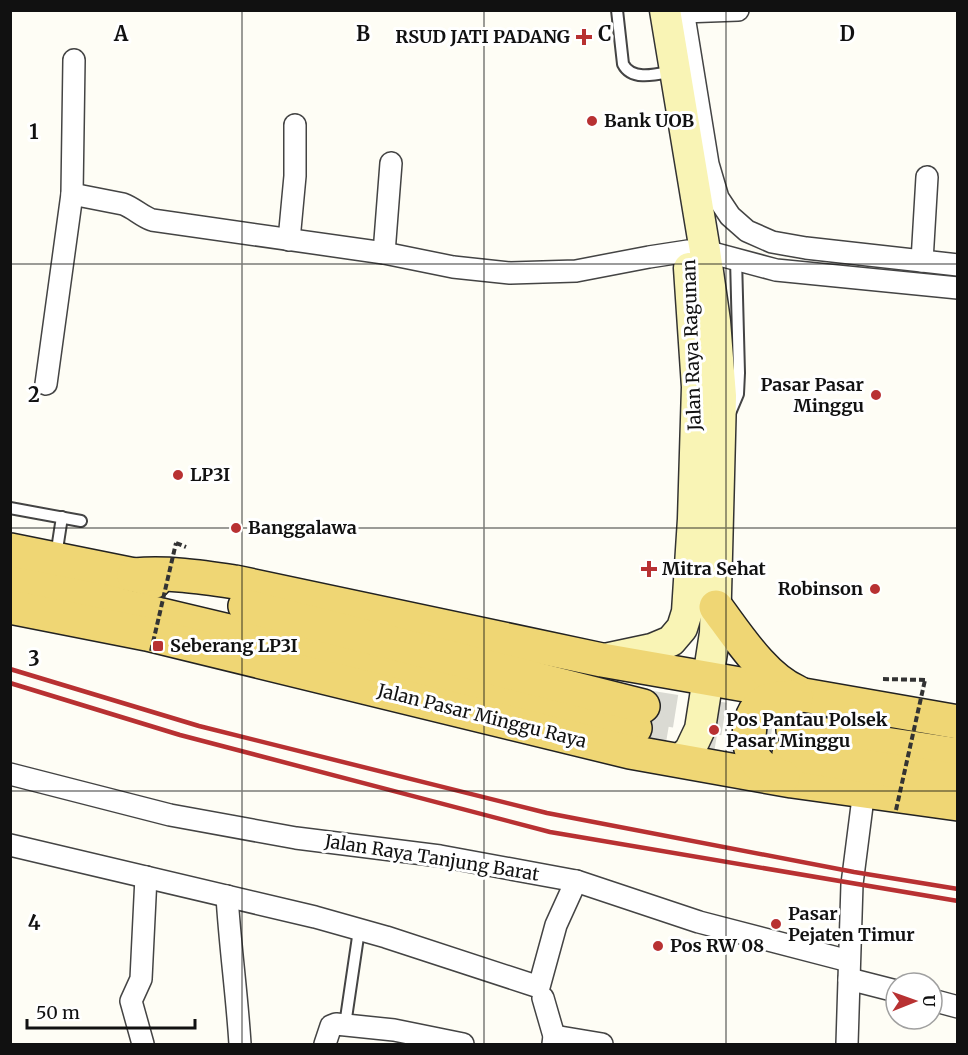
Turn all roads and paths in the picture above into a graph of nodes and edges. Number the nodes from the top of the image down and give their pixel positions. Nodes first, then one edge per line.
1 (617, 10) edge
2 (647, 10) edge
3 (738, 10) edge
4 (677, 11) edge
5 (74, 60) dead end
6 (667, 72) junction
7 (295, 125) dead end
8 (390, 163) dead end
9 (927, 177) dead end
10 (72, 194) junction
11 (289, 240) junction
12 (697, 251) junction
13 (384, 253) junction
14 (736, 259) junction
15 (922, 261) junction
16 (957, 265) edge
17 (957, 288) edge
18 (46, 384) dead end
19 (720, 424) junction
20 (707, 476) junction
21 (10, 508) edge
22 (62, 518) junction
23 (81, 521) dead end
24 (706, 521) junction
25 (186, 546) dead end
26 (10, 550) edge
27 (56, 559) junction
28 (134, 575) junction
29 (10, 583) edge
30 (10, 607) edge
31 (716, 607) junction
32 (105, 613) junction
33 (152, 651) dead end
34 (602, 660) junction
35 (875, 679) dead end
36 (708, 680) junction
37 (807, 696) junction
38 (957, 722) edge
39 (792, 755) junction
40 (957, 755) edge
41 (680, 760) junction
42 (10, 774) edge
43 (957, 781) edge
44 (864, 790) junction
45 (957, 804) edge
46 (896, 810) dead end
47 (10, 845) edge
48 (146, 877) junction
49 (576, 881) junction
50 (227, 896) junction
51 (359, 930) junction
52 (849, 970) junction
53 (884, 986) edge
54 (543, 998) dead end
55 (345, 1025) junction
56 (553, 1040) edge
57 (143, 1044) edge
58 (240, 1044) edge
59 (325, 1044) edge
60 (464, 1044) edge
61 (602, 1044) edge
62 (847, 1044) edge

1 - 6 lane
2 - 6 main road, Jalan Raya Ragunan
3 - 4 street
4 - 6 main road, Jalan Raya Ragunan
4 - 15 street
5 - 10 street
6 - 12 main road, Jalan Raya Ragunan
7 - 11 street
8 - 13 street
9 - 15 street
10 - 11 street
10 - 18 street
11 - 13 street
12 - 13 street
12 - 14 street
12 - 19 main road, Jalan Raya Ragunan
12 - 20 main road, Jalan Raya Ragunan
14 - 17 street
14 - 19 lane, Jalan Raya Ragunan
15 - 16 street
19 - 20 main road, Jalan Raya Ragunan
20 - 24 main road, Jalan Raya Ragunan
21 - 22 lane
22 - 23 lane
22 - 27 lane
24 - 31 main road, Jalan Raya Ragunan
24 - 34 main road, Jalan Raya Ragunan
25 - 33 path, bridge
26 - 27 main road, Jalan Pasar Minggu Raya
27 - 28 main road, Jalan Pasar Minggu Raya
28 - 32 main road, Jalan Pasar Minggu Raya
28 - 34 main road, Jalan Pasar Minggu Raya
29 - 32 main road, Jalan Pasar Minggu Raya
30 - 32 main road, Jalan Pasar Minggu Raya
31 - 36 main road, Jalan Raya Ragunan
31 - 37 main road
32 - 41 main road, Jalan Pasar Minggu Raya
34 - 36 main road, Jalan Pasar Minggu Raya
35 - 46 path, bridge
36 - 37 main road, Jalan Pasar Minggu Raya
36 - 41 main road, Jalan Raya Ragunan
37 - 38 main road, Jalan Pasar Minggu Raya
37 - 39 main road
39 - 40 main road, Jalan Pasar Minggu Raya
39 - 41 main road, Jalan Pasar Minggu Raya
39 - 43 main road, Jalan Pasar Minggu Raya
39 - 44 main road, Jalan Pasar Minggu Raya
42 - 49 street, Jalan Raya Tanjung Barat
44 - 45 main road, Jalan Pasar Minggu Raya
44 - 52 street
47 - 48 street
48 - 50 street
48 - 57 street
49 - 51 street
49 - 52 street, Jalan Raya Tanjung Barat
50 - 51 street
50 - 58 street
51 - 55 lane
52 - 53 street, Jalan Raya Tanjung Barat
52 - 62 street
54 - 56 street
55 - 59 street
55 - 60 street
56 - 61 street

